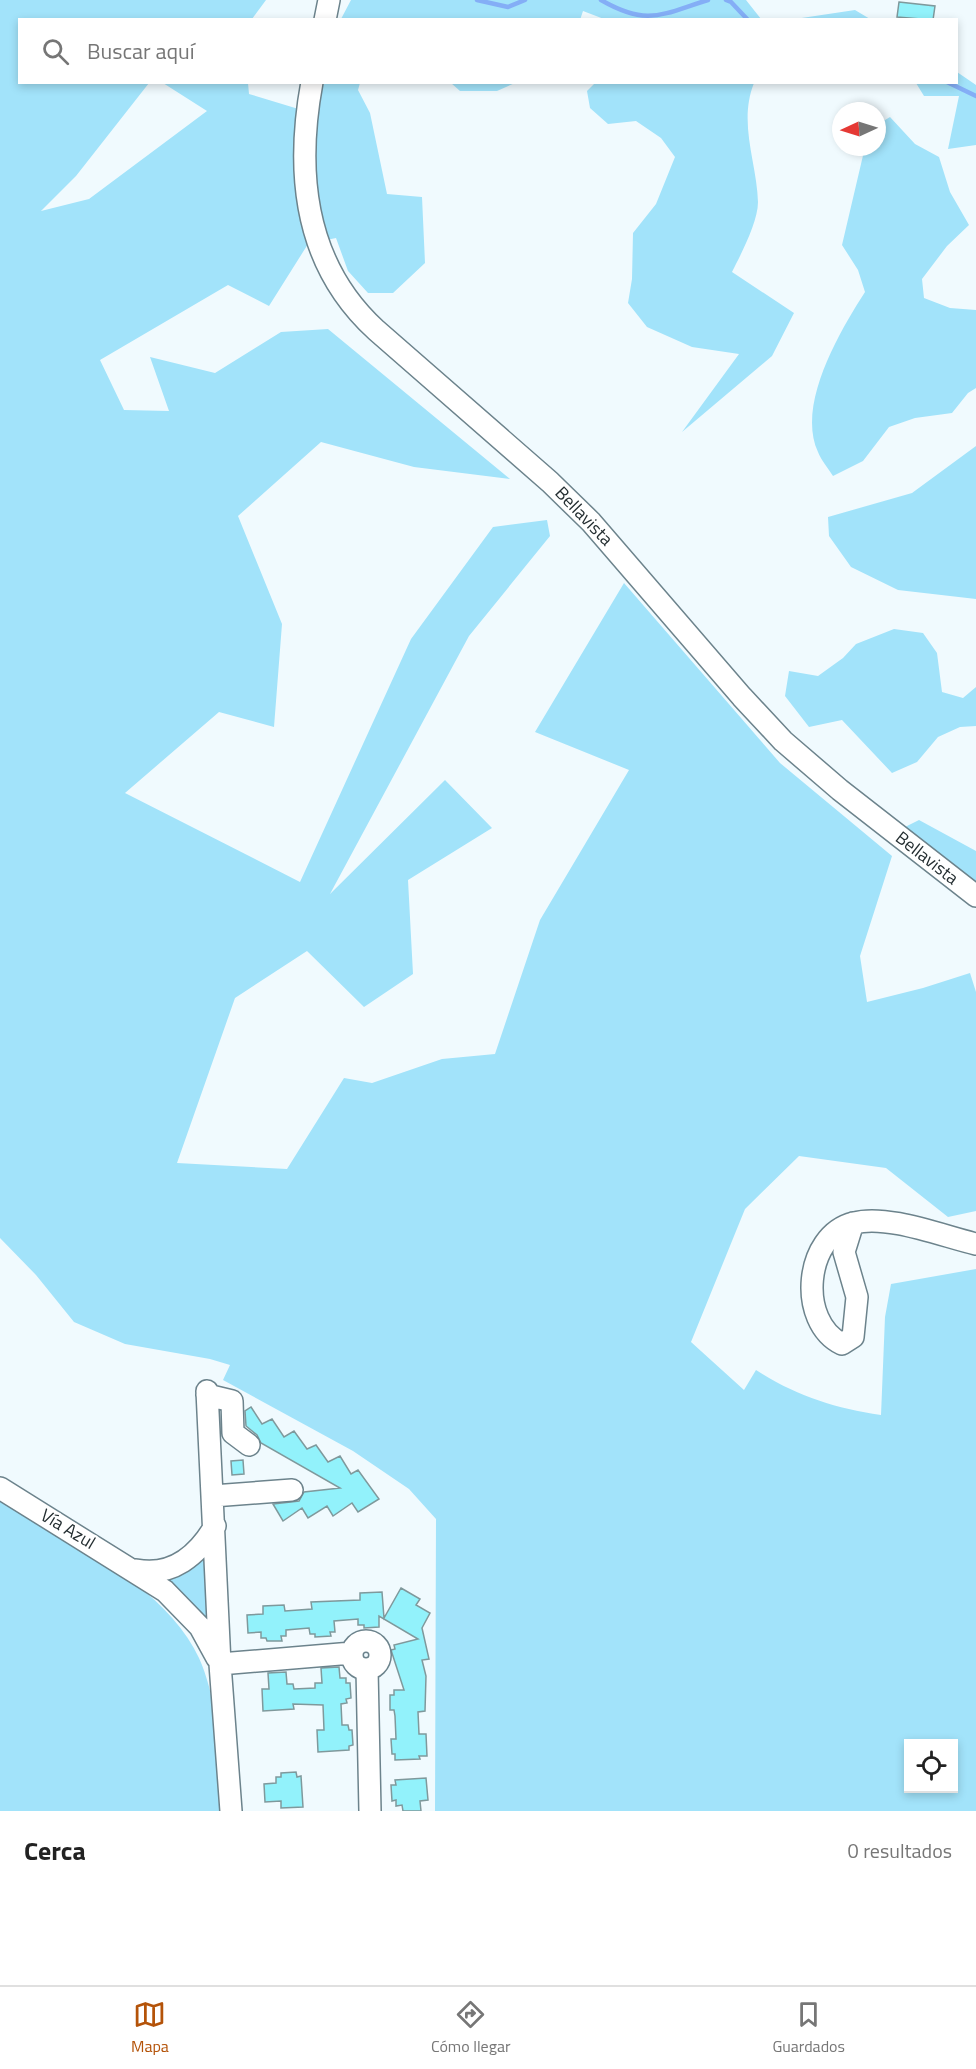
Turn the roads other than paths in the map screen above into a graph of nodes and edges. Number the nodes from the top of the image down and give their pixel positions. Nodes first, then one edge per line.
1 (329, 0) edge
2 (325, 18) edge
3 (312, 84) edge
4 (976, 896) edge
5 (853, 1223) junction
6 (976, 1244) edge
7 (249, 1445) dead end
8 (0, 1488) edge
9 (292, 1490) dead end
10 (213, 1496) junction
11 (215, 1526) junction
12 (136, 1570) junction
13 (220, 1664) junction
14 (231, 1811) edge
15 (370, 1811) edge

1 - 2 street
3 - 4 street, Bellavista
5 - 5 street
5 - 6 street
7 - 10 street, Vía Azul
8 - 12 street, Vía Azul
9 - 10 street
10 - 11 street, Vía Azul
11 - 12 street
11 - 13 street, Vía Azul
12 - 13 street, Vía Azul
13 - 14 street, Vía Azul
13 - 15 street

